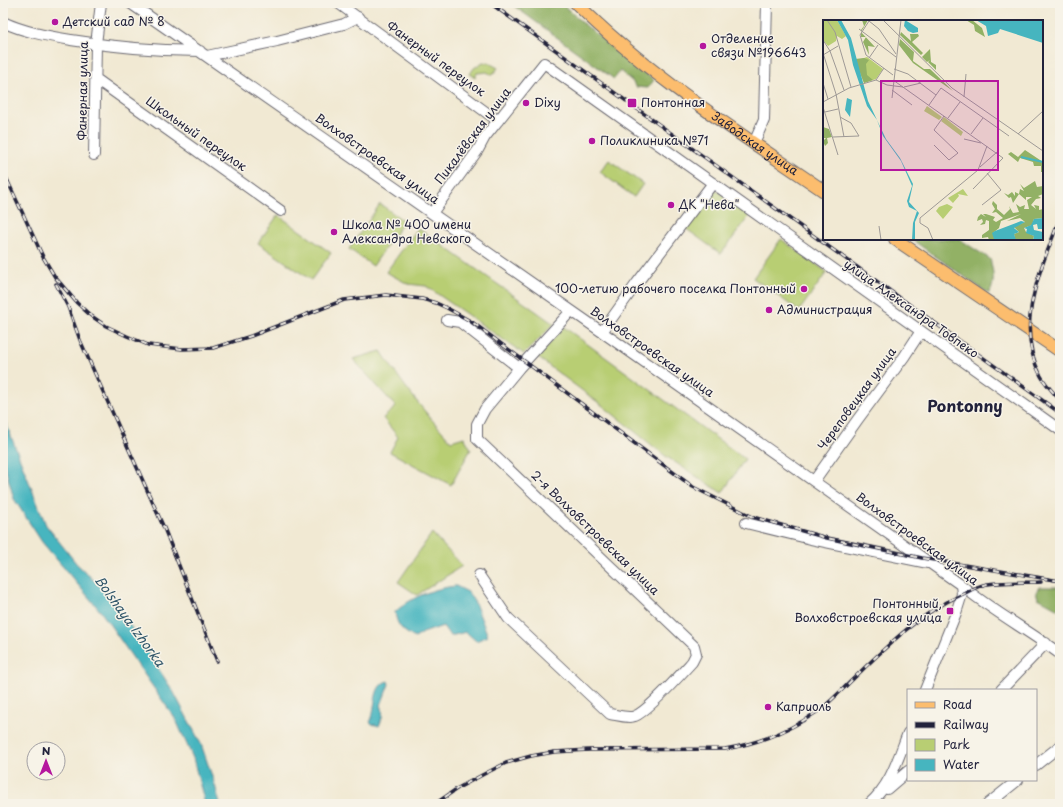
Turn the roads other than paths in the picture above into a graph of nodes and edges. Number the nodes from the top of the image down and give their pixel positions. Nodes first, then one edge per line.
1 (101, 3) edge
2 (130, 3) edge
3 (338, 3) edge
4 (576, 3) edge
5 (767, 3) edge
6 (358, 17) junction
7 (3, 22) edge
8 (96, 44) junction
9 (204, 54) junction
10 (535, 75) joint
11 (96, 79) junction
12 (498, 121) junction
13 (754, 143) junction
14 (94, 155) dead end
15 (713, 184) junction
16 (823, 190) edge
17 (281, 211) dead end
18 (432, 213) junction
19 (896, 240) edge
20 (571, 311) junction
21 (447, 320) dead end
22 (920, 331) junction
23 (602, 332) junction
24 (1060, 351) edge
25 (519, 368) junction
26 (1060, 430) edge
27 (814, 481) junction
28 (746, 523) dead end
29 (932, 564) junction
30 (479, 575) dead end
31 (961, 585) junction
32 (1046, 643) junction
33 (1060, 654) edge
34 (925, 689) edge
35 (1002, 689) edge
36 (907, 736) edge
37 (1060, 746) edge
38 (1037, 764) edge
39 (907, 772) edge
40 (1017, 781) edge
41 (872, 802) edge
42 (988, 804) edge

1 - 8 street, Фанерная улица
2 - 9 street, Волховстроевская улица
3 - 6 street, Фанерный переулок
4 - 13 main road, Заводская улица
5 - 13 street
6 - 9 street
6 - 12 street, Фанерный переулок
7 - 8 street
8 - 9 street
8 - 11 street, Фанерная улица
9 - 18 street, Волховстроевская улица
10 - 12 street, Пикалёвская улица
10 - 15 street, улица Александра Товпеко
11 - 14 street, Фанерная улица
11 - 17 street, Школьный переулок
12 - 18 street, Пикалёвская улица
13 - 16 main road, Заводская улица
15 - 22 street, улица Александра Товпеко
15 - 23 street
18 - 20 street, Волховстроевская улица
19 - 24 main road
20 - 23 street, Волховстроевская улица
20 - 25 street
21 - 25 street
22 - 26 street, улица Александра Товпеко
22 - 27 street, Череповецкая улица
23 - 27 street, Волховстроевская улица
25 - 30 street, 2-я Волховстроевская улица
27 - 29 street, Волховстроевская улица
28 - 29 street
29 - 31 street, Волховстроевская улица
31 - 32 street, Волховстроевская улица
31 - 34 street
32 - 33 street, Волховстроевская улица
32 - 35 street
36 - 41 street
37 - 38 street
39 - 41 street
40 - 42 street

